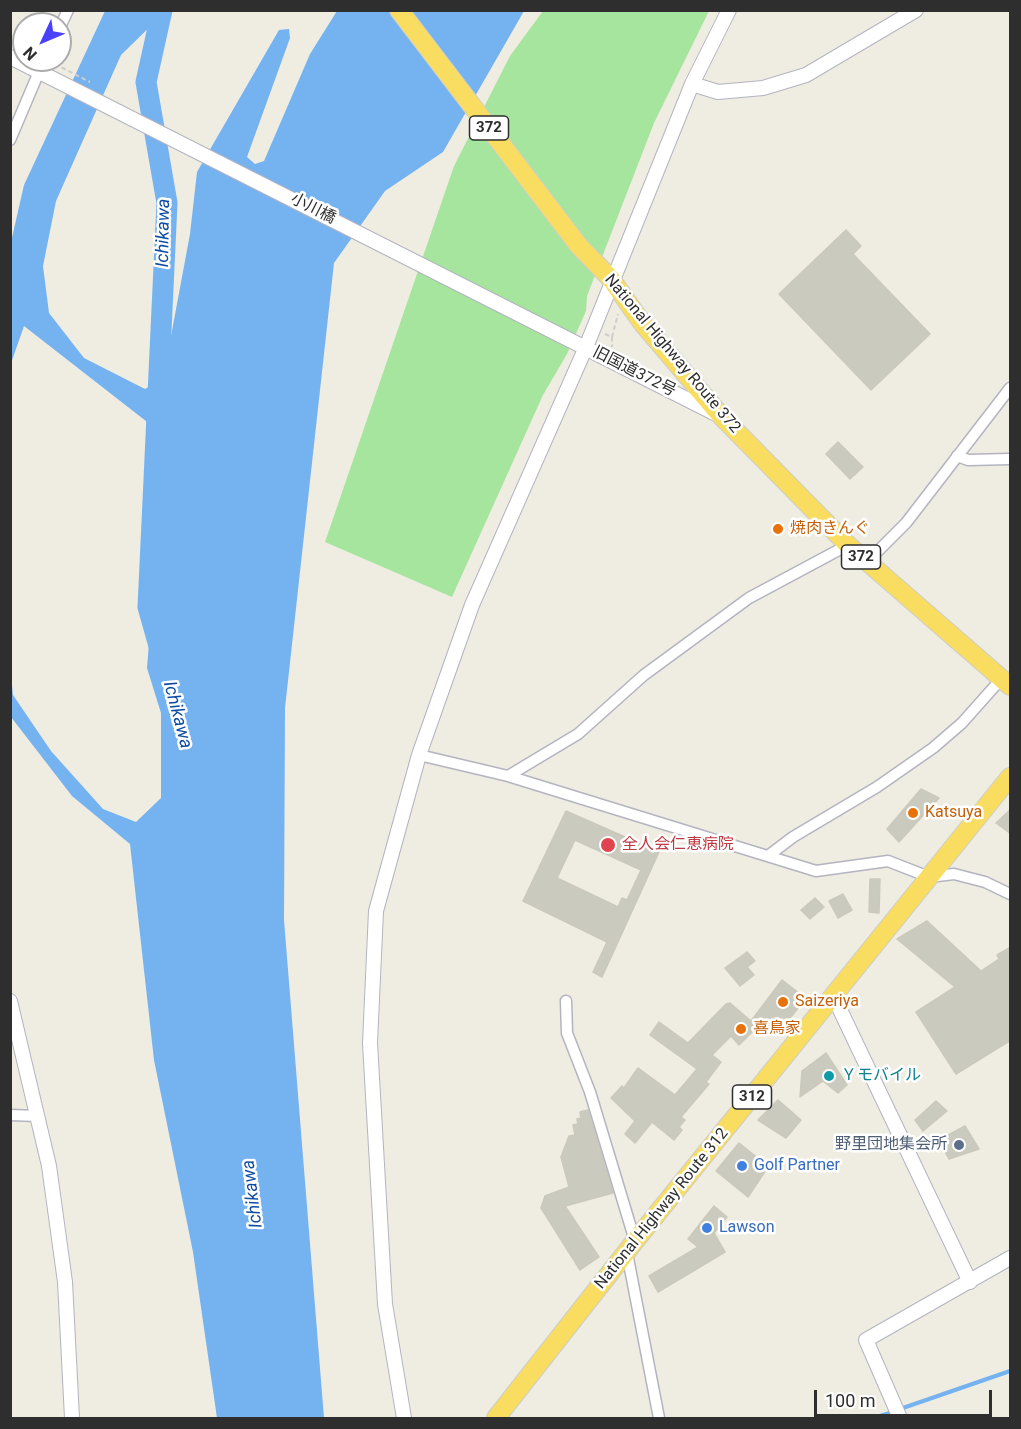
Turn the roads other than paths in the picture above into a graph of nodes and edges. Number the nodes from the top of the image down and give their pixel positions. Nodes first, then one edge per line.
1 (399, 10) edge
2 (729, 10) edge
3 (916, 10) edge
4 (42, 72) edge
5 (52, 72) edge
6 (692, 84) junction
7 (10, 140) edge
8 (611, 279) junction
9 (582, 345) junction
10 (1011, 388) edge
11 (722, 417) junction
12 (957, 456) junction
13 (1011, 459) edge
14 (848, 545) junction
15 (867, 562) junction
16 (1006, 682) edge
17 (419, 755) junction
18 (508, 776) junction
19 (1011, 777) edge
20 (768, 856) junction
21 (929, 877) junction
22 (1011, 894) edge
23 (833, 995) junction
24 (10, 1000) edge
25 (566, 1001) dead end
26 (10, 1115) edge
27 (38, 1116) junction
28 (631, 1247) junction
29 (1011, 1258) edge
30 (970, 1282) junction
31 (72, 1419) edge
32 (404, 1419) edge
33 (496, 1419) edge
34 (659, 1419) edge
35 (900, 1419) edge

1 - 8 highway, National Highway Route 372 / 372
2 - 6 street
3 - 6 street
4 - 7 street
5 - 9 street, 小川橋
6 - 8 street
8 - 9 street
8 - 11 highway, National Highway Route 372 / 372
9 - 11 street, 旧国道372号
9 - 17 street
10 - 12 street
11 - 14 highway, National Highway Route 372 / 372
12 - 13 street
12 - 15 street
14 - 15 highway, National Highway Route 372 / 372
14 - 18 street
15 - 16 highway, National Highway Route 372 / 372
16 - 20 street
17 - 18 street
17 - 32 street
18 - 20 street
19 - 21 highway, National Highway Route 312 / 312
20 - 21 street
21 - 22 street
21 - 23 highway, National Highway Route 312 / 312
23 - 28 highway, National Highway Route 312 / 312
23 - 30 street
24 - 27 street
25 - 28 street
26 - 27 street
27 - 31 street
28 - 33 highway, National Highway Route 312 / 312
28 - 34 street
29 - 30 street
30 - 35 street

